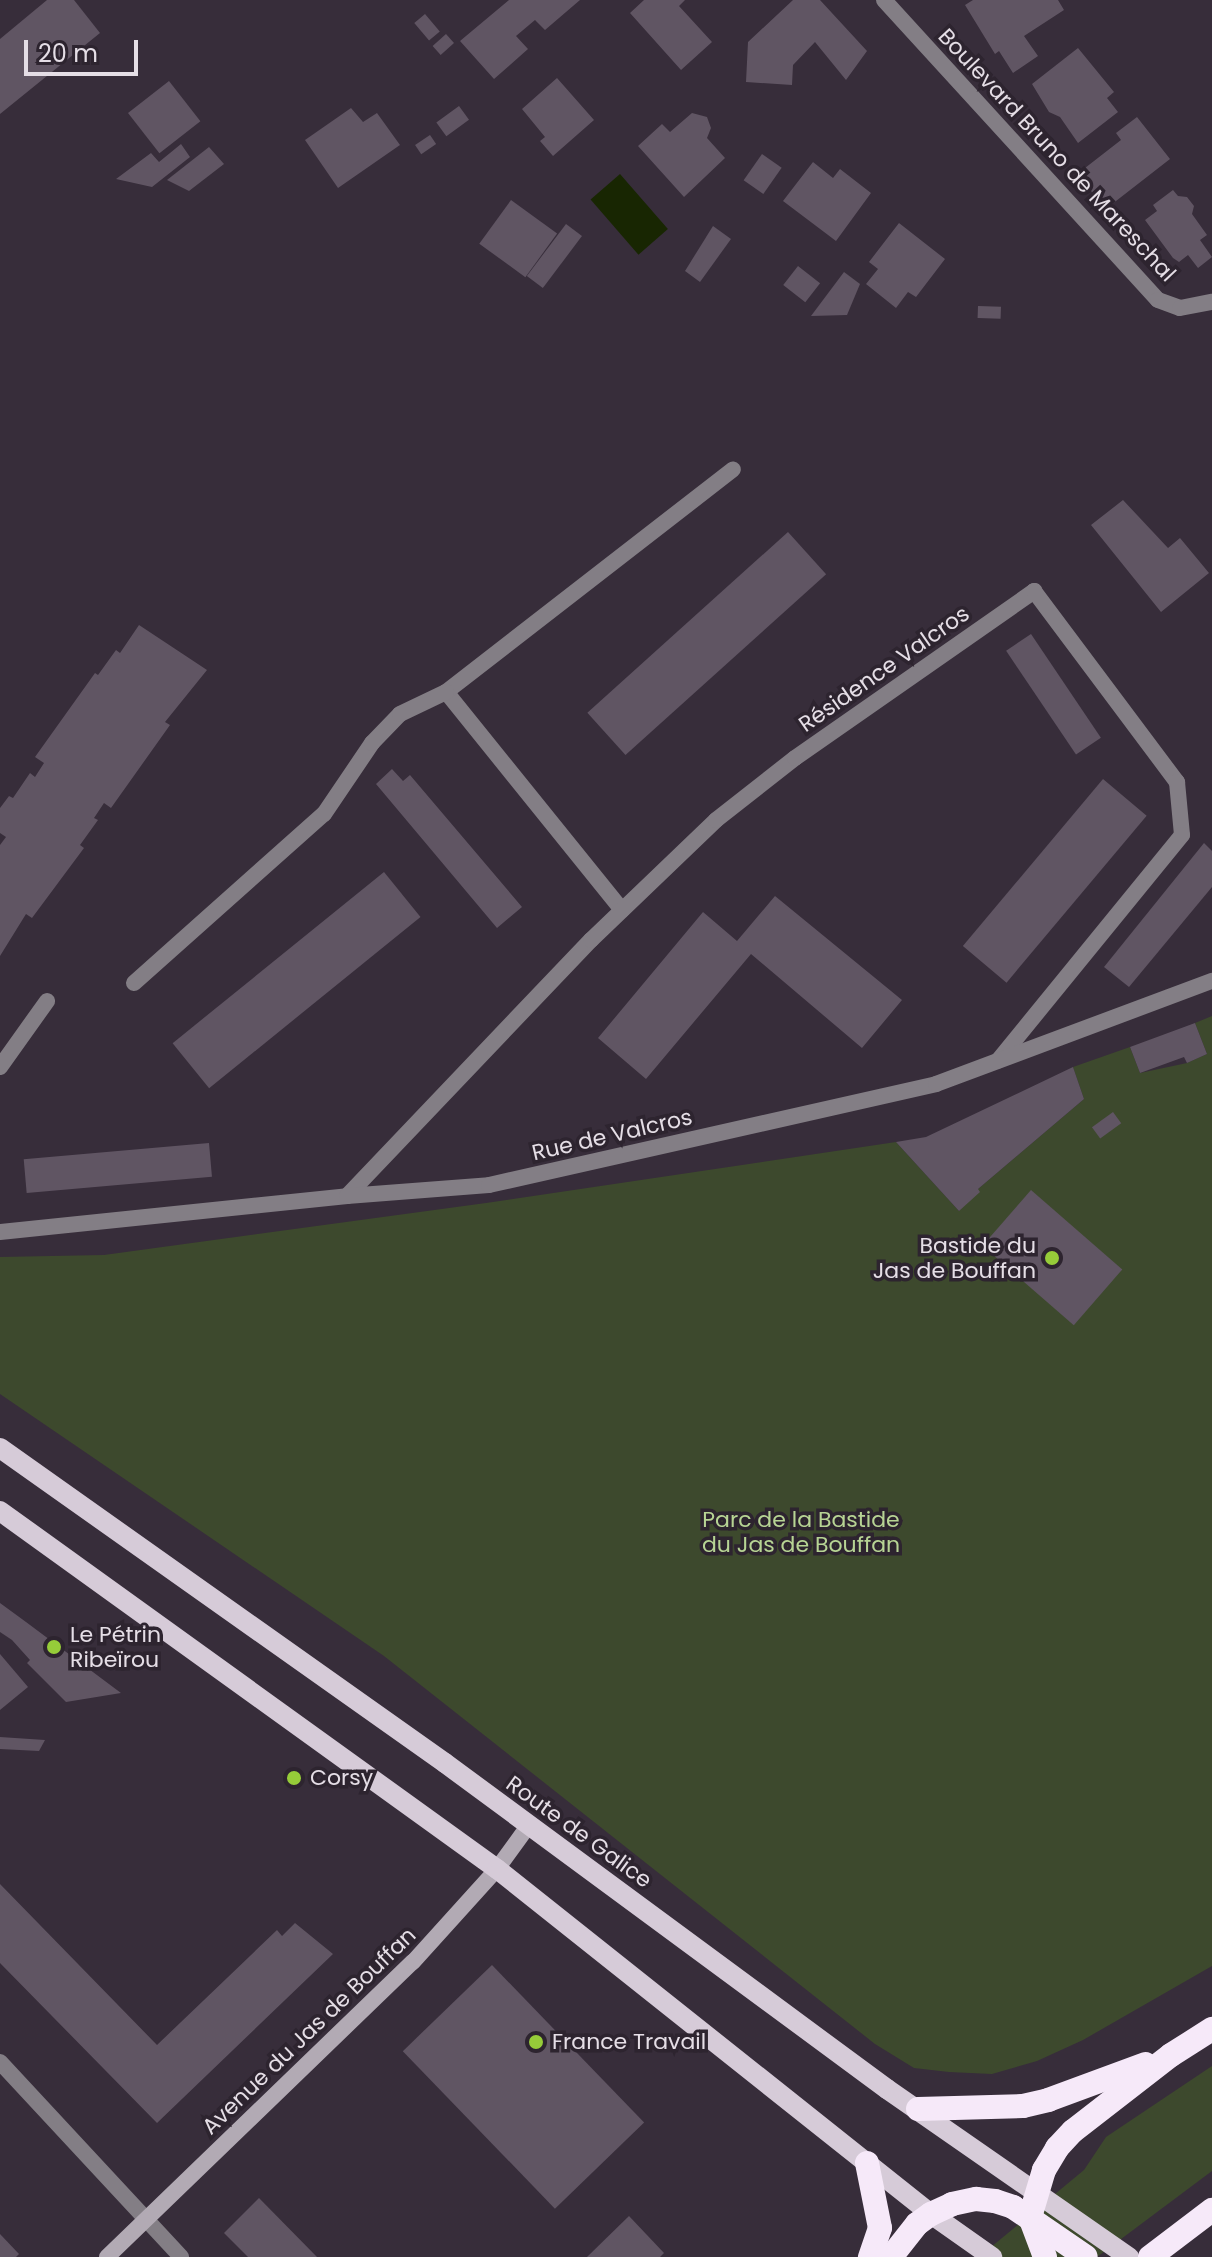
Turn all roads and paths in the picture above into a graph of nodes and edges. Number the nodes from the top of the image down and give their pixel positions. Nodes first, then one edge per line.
1 (884, 0) edge
2 (1212, 302) edge
3 (733, 469) dead end
4 (446, 692) junction
5 (622, 910) junction
6 (1212, 981) edge
7 (134, 983) dead end
8 (47, 1001) dead end
9 (998, 1061) junction
10 (0, 1067) edge
11 (347, 1196) junction
12 (0, 1232) edge
13 (0, 1448) edge
14 (0, 1511) edge
15 (529, 1825) junction
16 (497, 1869) junction
17 (1212, 2029) edge
18 (1171, 2055) junction
19 (0, 2062) edge
20 (918, 2109) junction
21 (867, 2163) junction
22 (1036, 2203) junction
23 (1212, 2210) edge
24 (931, 2214) junction
25 (149, 2219) junction
26 (107, 2257) edge
27 (181, 2257) edge
28 (870, 2257) edge
29 (891, 2257) edge
30 (992, 2257) edge
31 (1045, 2257) edge
32 (1086, 2257) edge
33 (1129, 2257) edge
34 (1150, 2257) edge

1 - 2 street, Boulevard Bruno de Mareschal
3 - 4 street
4 - 5 street
4 - 7 street
5 - 9 street, Résidence Valcros
5 - 11 street, Résidence Valcros
6 - 9 street, Rue de Valcros
8 - 10 street
9 - 11 street, Rue de Valcros
11 - 12 street, Rue de Valcros
13 - 15 main road, Route de Galice
14 - 16 main road
15 - 16 street, Avenue du Jas de Bouffan
15 - 20 main road, Route de Galice
16 - 21 main road
16 - 25 street, Avenue du Jas de Bouffan
17 - 18 highway
18 - 20 highway
18 - 22 highway
19 - 25 street
20 - 22 main road, Route de Galice
21 - 24 main road
21 - 28 highway
22 - 24 highway
22 - 31 highway
22 - 32 highway
22 - 33 main road, Route de Galice
23 - 34 highway
24 - 29 highway
24 - 30 main road
25 - 26 street, Avenue du Jas de Bouffan
25 - 27 street

